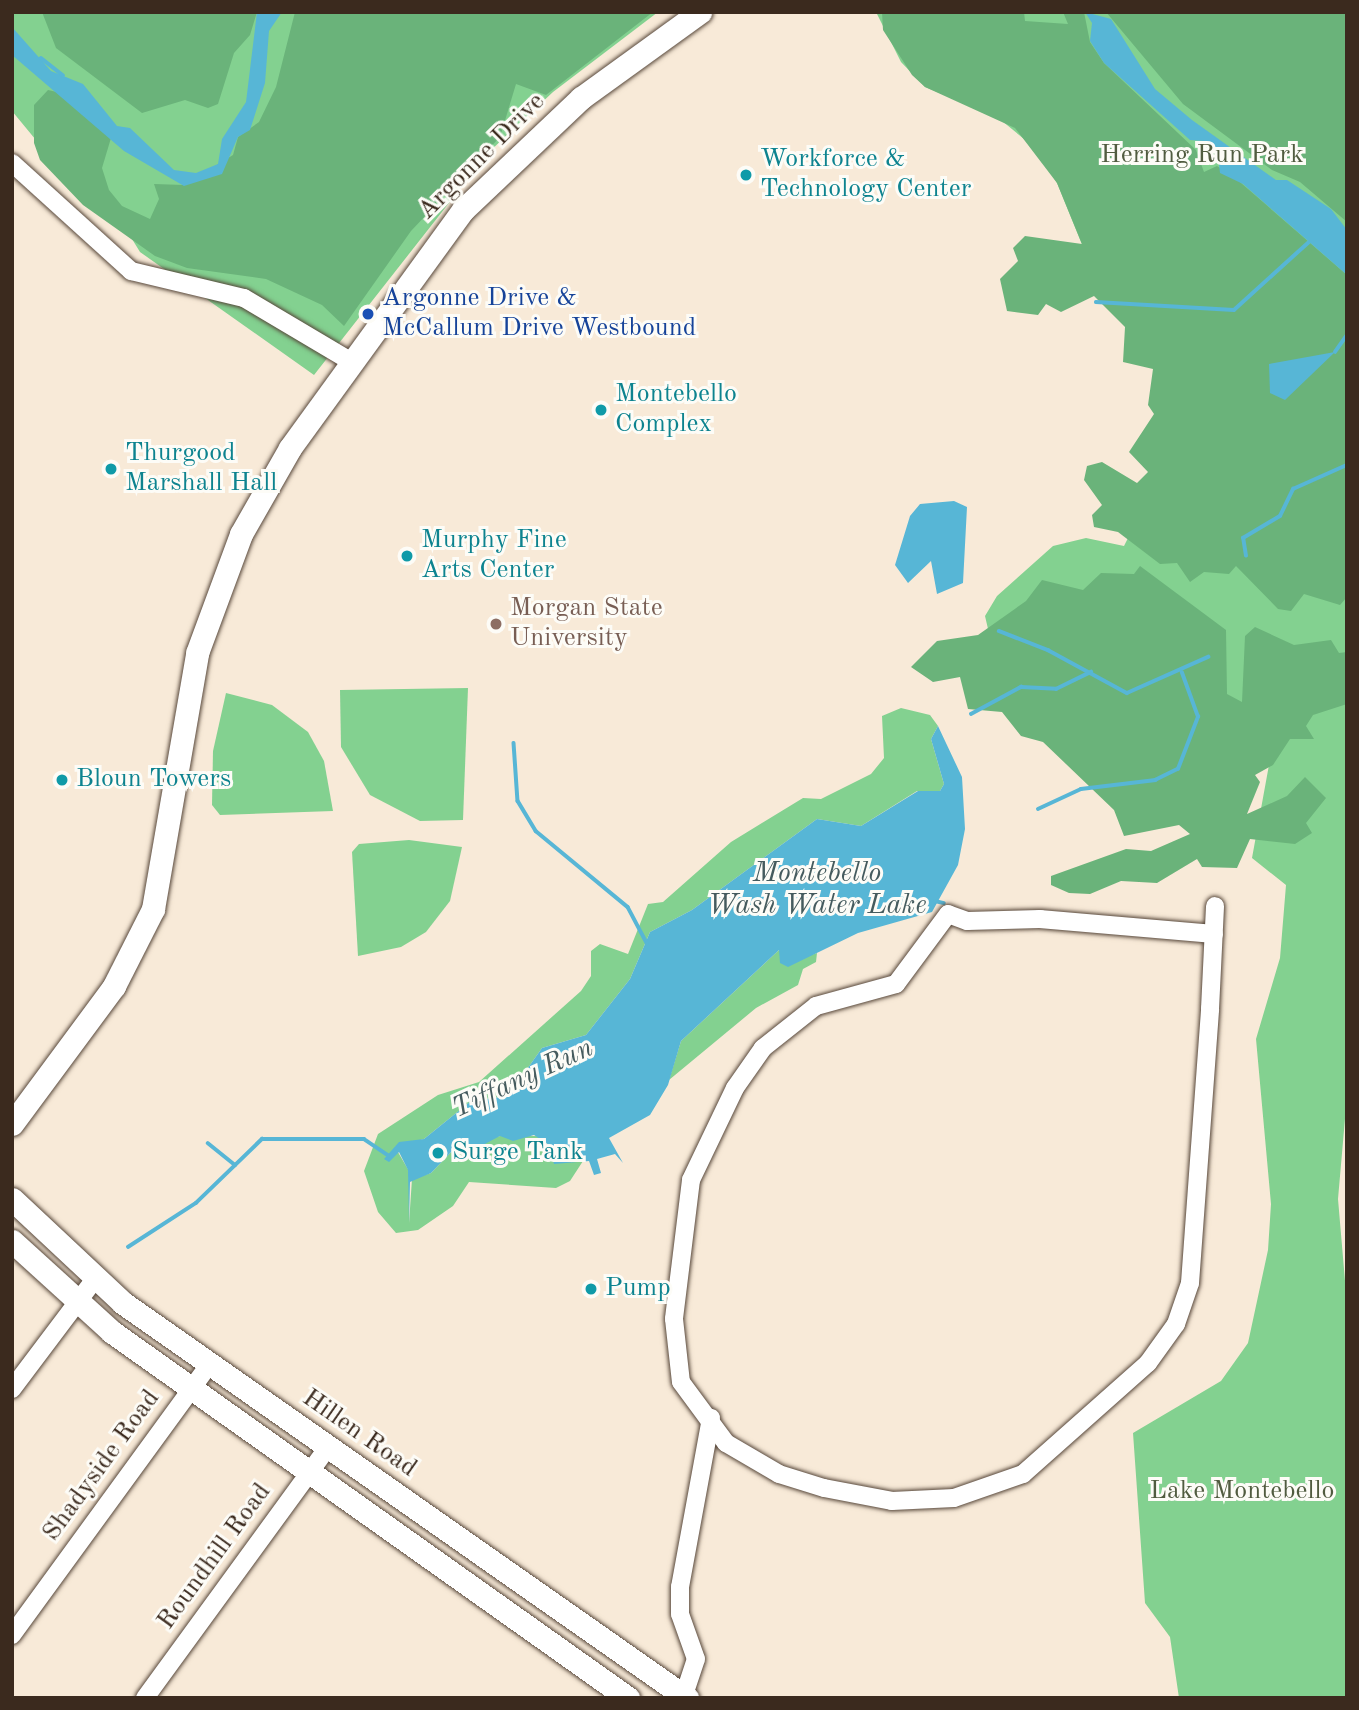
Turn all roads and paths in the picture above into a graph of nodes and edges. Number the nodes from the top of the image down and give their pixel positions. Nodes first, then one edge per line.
1 (700, 12) edge
2 (12, 163) edge
3 (350, 361) junction
4 (158, 883) junction
5 (1215, 906) dead end
6 (1214, 934) junction
7 (12, 1102) edge
8 (12, 1124) edge
9 (12, 1199) edge
10 (12, 1241) edge
11 (94, 1280) junction
12 (76, 1304) junction
13 (210, 1363) junction
14 (12, 1389) edge
15 (191, 1389) junction
16 (711, 1418) junction
17 (328, 1447) junction
18 (309, 1472) junction
19 (12, 1634) edge
20 (685, 1697) edge
21 (145, 1698) edge
22 (628, 1698) edge

1 - 3 main road, Argonne Drive
2 - 3 street
3 - 4 main road, Argonne Drive
4 - 7 main road, Argonne Drive
4 - 8 main road, Argonne Drive
5 - 6 street
6 - 16 street
6 - 16 street
9 - 11 main road, Hillen Road
10 - 12 main road
11 - 12 street
11 - 13 main road, Hillen Road
12 - 14 street
12 - 15 main road
13 - 15 street, Shadyside Road
13 - 17 main road, Hillen Road
15 - 18 main road
15 - 19 street, Shadyside Road
16 - 20 street
17 - 18 street, Roundhill Road
17 - 20 main road, Hillen Road
18 - 21 street, Roundhill Road
18 - 22 main road

